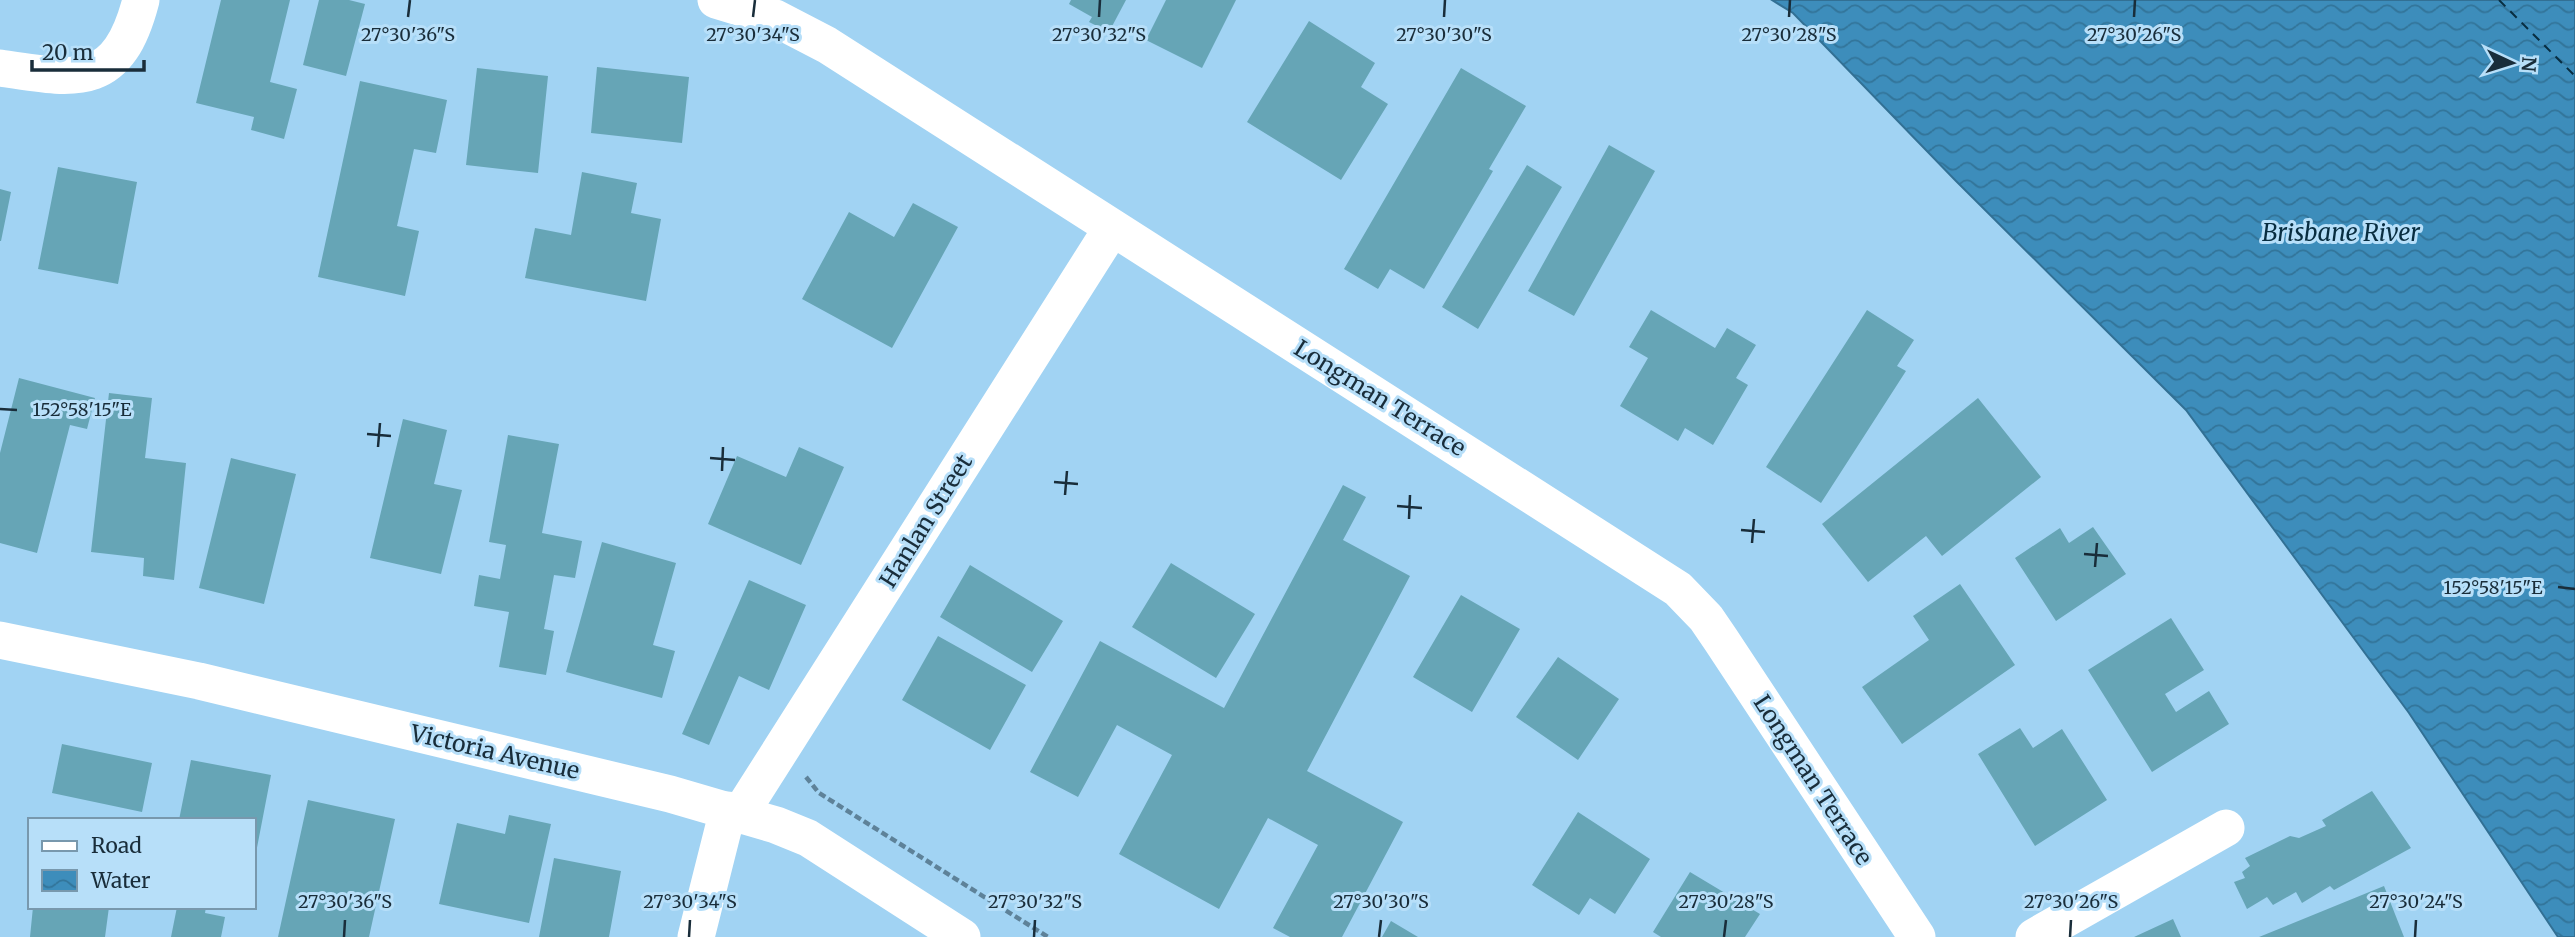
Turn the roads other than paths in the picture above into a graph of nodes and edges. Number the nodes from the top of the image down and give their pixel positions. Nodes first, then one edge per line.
1 (141, 0) edge
2 (716, 0) edge
3 (0, 68) edge
4 (1112, 228) junction
5 (0, 640) edge
6 (734, 812) junction
7 (2226, 828) dead end
8 (696, 937) edge
9 (962, 937) edge
10 (1917, 937) edge
11 (2034, 937) edge

1 - 3 street
2 - 4 street, Longman Terrace
4 - 6 street, Hanlan Street
4 - 10 street, Longman Terrace
5 - 6 street, Victoria Avenue
6 - 8 street, Hanlan Street
6 - 9 street, Victoria Avenue
7 - 11 street

